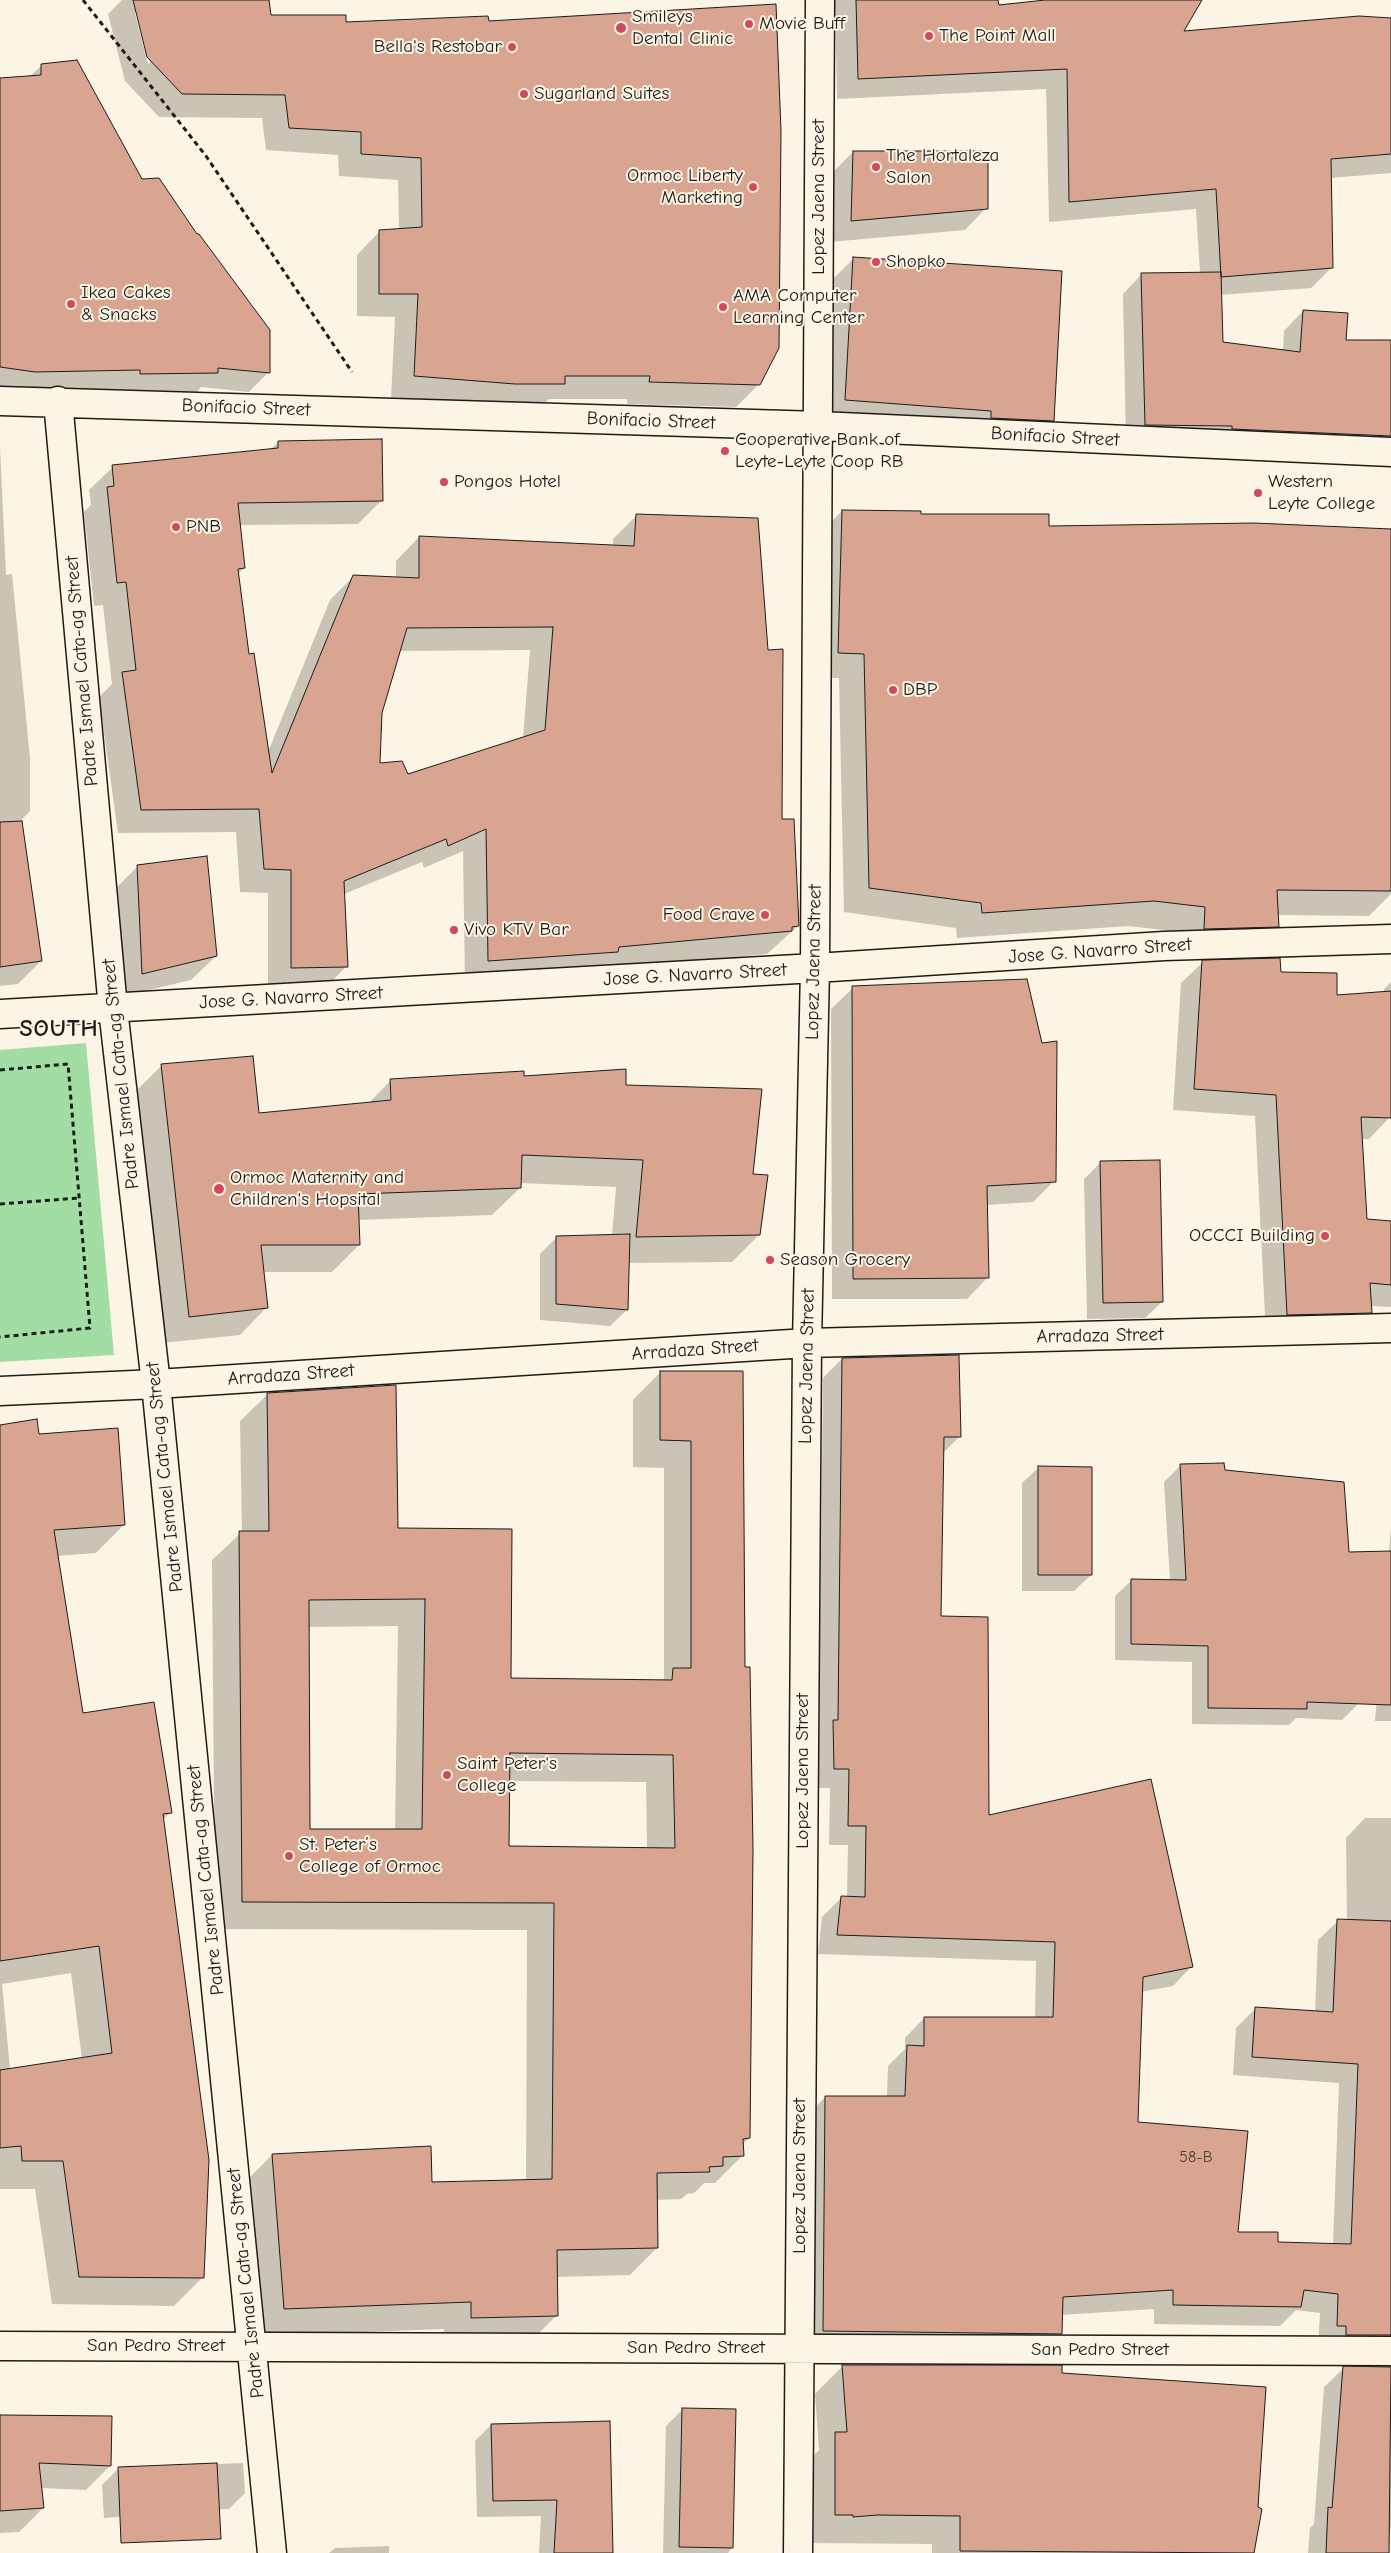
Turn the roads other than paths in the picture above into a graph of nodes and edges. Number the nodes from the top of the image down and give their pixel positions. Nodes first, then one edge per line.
1 (820, 0) edge
2 (0, 401) edge
3 (58, 401) junction
4 (819, 426) junction
5 (1391, 452) edge
6 (1391, 939) edge
7 (815, 968) junction
8 (113, 1009) junction
9 (0, 1014) edge
10 (1391, 1328) edge
11 (807, 1343) junction
12 (156, 1384) junction
13 (0, 1392) edge
14 (0, 2346) edge
15 (252, 2346) junction
16 (798, 2348) junction
17 (1391, 2351) edge
18 (272, 2553) edge
19 (798, 2553) edge

1 - 4 street, Lopez Jaena Street
2 - 3 street, Bonifacio Street
3 - 4 street, Bonifacio Street
3 - 8 street, Padre Ismael Cata-ag Street
4 - 5 street, Bonifacio Street
4 - 7 street, Lopez Jaena Street
6 - 7 street, Jose G. Navarro Street
7 - 8 street, Jose G. Navarro Street
7 - 11 street, Lopez Jaena Street
8 - 9 street, Jose G. Navarro Street
8 - 12 street, Padre Ismael Cata-ag Street
10 - 11 street, Arradaza Street
11 - 12 street, Arradaza Street
11 - 16 street, Lopez Jaena Street
12 - 13 street, Arradaza Street
12 - 15 street, Padre Ismael Cata-ag Street
14 - 15 street, San Pedro Street
15 - 16 street, San Pedro Street
15 - 18 street, Padre Ismael Cata-ag Street
16 - 17 street, San Pedro Street
16 - 19 street, Lopez Jaena Street

